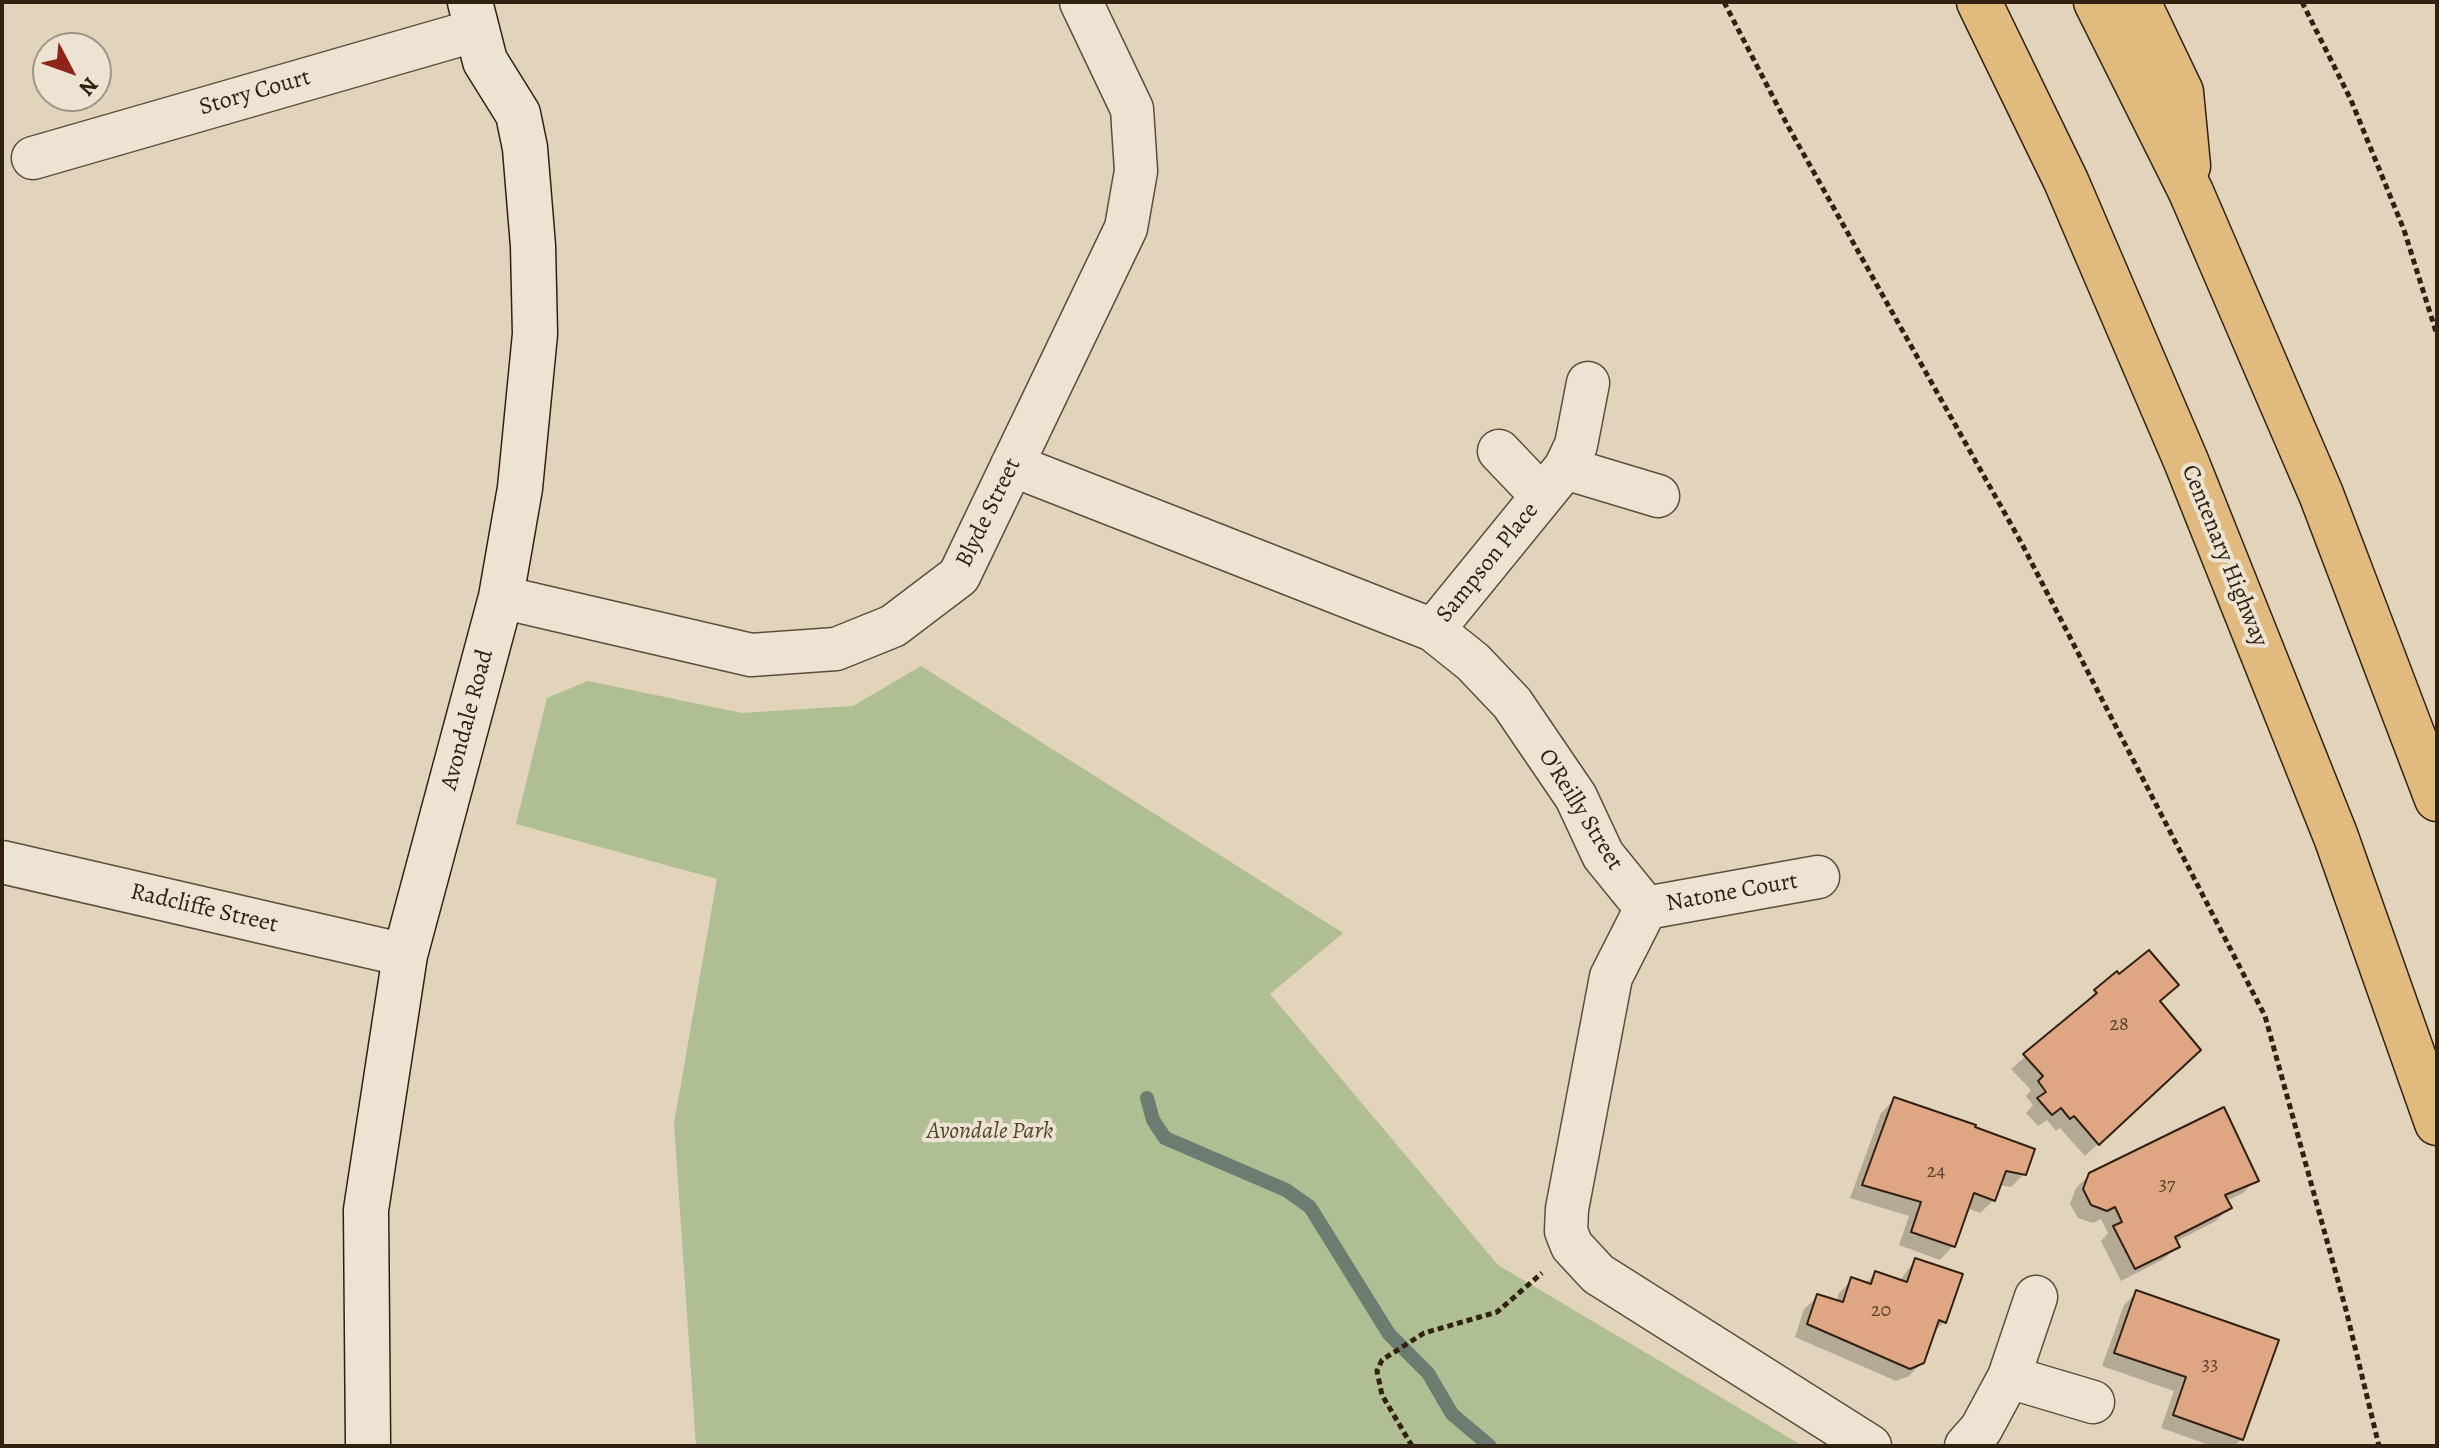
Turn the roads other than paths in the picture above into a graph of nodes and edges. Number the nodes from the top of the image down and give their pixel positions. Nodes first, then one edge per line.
1 (1081, 2) edge
2 (1979, 2) edge
3 (2096, 2) edge
4 (2138, 2) edge
5 (474, 16) edge
6 (33, 158) dead end
7 (2191, 192) junction
8 (1588, 383) dead end
9 (1499, 451) dead end
10 (1012, 465) junction
11 (1554, 482) junction
12 (1658, 496) dead end
13 (501, 597) junction
14 (1433, 630) junction
15 (2437, 799) edge
16 (2, 862) edge
17 (1818, 877) dead end
18 (1646, 908) junction
19 (405, 955) junction
20 (2437, 1123) edge
21 (2036, 1297) dead end
22 (2009, 1377) junction
23 (2093, 1402) dead end
24 (368, 1446) edge
25 (1870, 1446) edge
26 (1966, 1446) edge

1 - 10 street, Blyde Street
2 - 20 highway, Centenary Highway
3 - 7 highway
4 - 7 highway
5 - 6 street, Story Court
5 - 13 street, Avondale Road
7 - 15 highway
8 - 11 street, Sampson Place
9 - 11 street, Sampson Place
10 - 13 street, Blyde Street
10 - 14 street, O'Reilly Street
11 - 12 street, Sampson Place
11 - 14 street, Sampson Place
13 - 19 street, Avondale Road
14 - 18 street, O'Reilly Street
16 - 19 street, Radcliffe Street
17 - 18 street, Natone Court
18 - 25 street
19 - 24 street, Avondale Road
21 - 22 street
22 - 23 street
22 - 26 street

